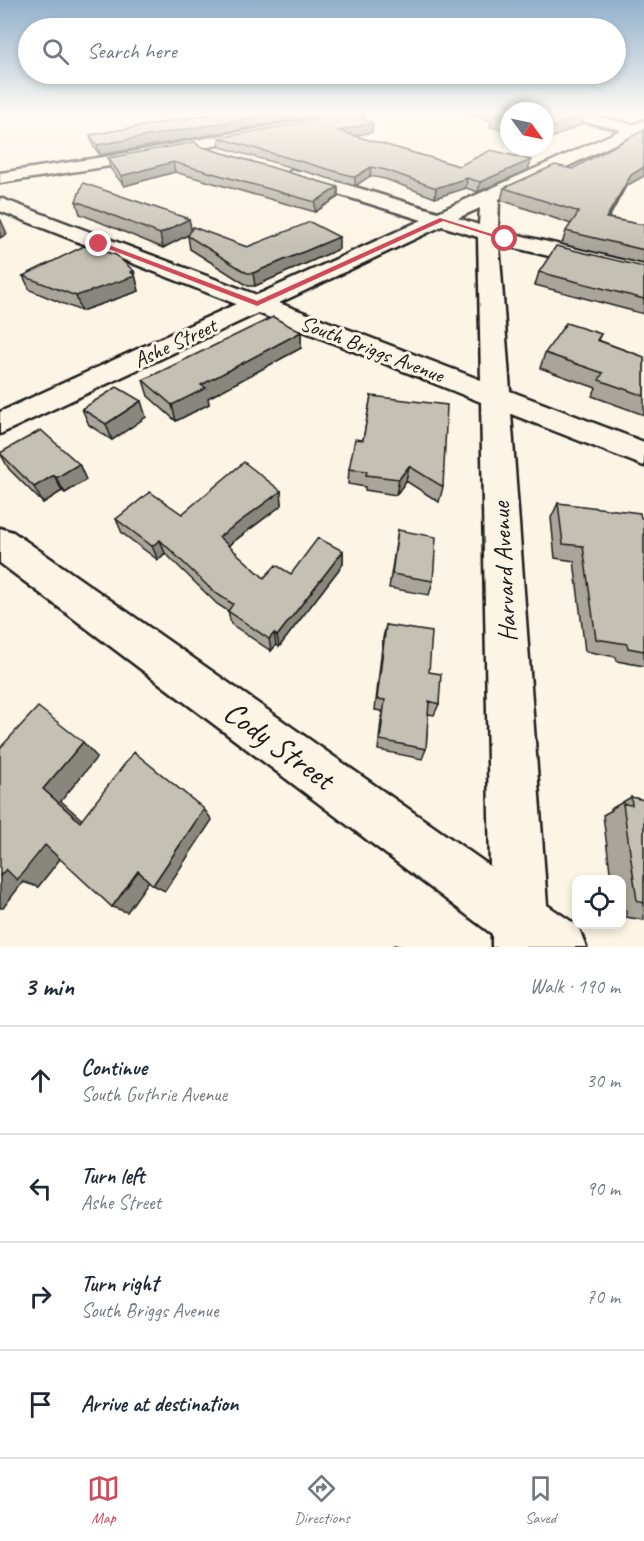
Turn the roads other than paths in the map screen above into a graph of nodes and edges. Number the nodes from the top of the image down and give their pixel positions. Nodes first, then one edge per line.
1 (118, 158) edge
2 (588, 158) edge
3 (282, 171) edge
4 (0, 178) edge
5 (0, 204) edge
6 (489, 215) junction
7 (442, 219) junction
8 (644, 272) edge
9 (257, 304) junction
10 (496, 397) junction
11 (0, 424) edge
12 (644, 454) edge
13 (0, 543) edge
14 (533, 938) edge

1 - 4 street
2 - 6 street, Ashe Street
3 - 7 street
5 - 9 street, South Briggs Avenue
6 - 7 street
6 - 7 street, Ashe Street
6 - 8 street
6 - 10 street, Harvard Avenue
7 - 9 street, Ashe Street
9 - 10 street, South Briggs Avenue
9 - 11 street, Ashe Street
10 - 12 street, South Briggs Avenue
10 - 14 street, Harvard Avenue
13 - 14 street, Cody Street

